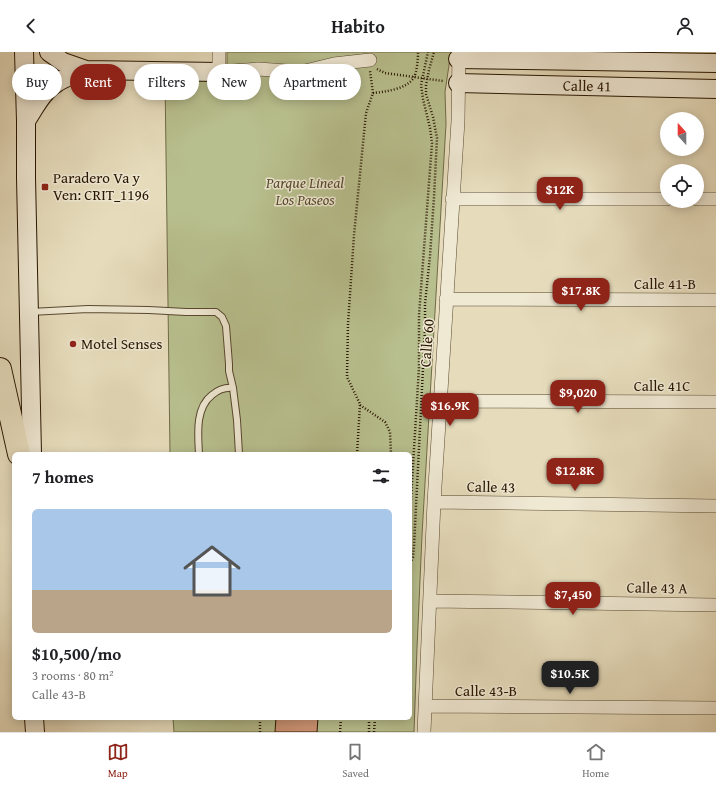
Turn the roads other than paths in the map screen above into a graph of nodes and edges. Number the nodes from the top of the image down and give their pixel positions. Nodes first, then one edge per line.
1 (24, 52) edge
2 (49, 52) edge
3 (219, 52) edge
4 (459, 56) edge
5 (370, 63) road end
6 (716, 63) edge
7 (70, 64) edge
8 (219, 64) edge
9 (261, 69) edge
10 (126, 71) edge
11 (207, 72) edge
12 (70, 76) edge
13 (458, 83) junction
14 (716, 89) edge
15 (26, 121) junction
16 (452, 199) junction
17 (660, 199) edge
18 (704, 199) edge
19 (716, 199) edge
20 (446, 299) junction
21 (716, 300) edge
22 (29, 312) junction
23 (0, 369) edge
24 (232, 388) junction
25 (439, 401) junction
26 (716, 402) edge
27 (19, 452) edge
28 (32, 452) edge
29 (198, 452) edge
30 (239, 452) edge
31 (434, 502) junction
32 (716, 506) edge
33 (430, 602) junction
34 (716, 604) edge
35 (425, 706) junction
36 (716, 708) edge
37 (34, 720) edge
38 (34, 732) edge
39 (424, 732) edge

1 - 15 street
2 - 7 street
3 - 8 street
4 - 6 street, Calle 41
4 - 13 street, Calle 60
5 - 9 street
10 - 11 street
12 - 15 street
13 - 14 street, Calle 41
13 - 16 street, Calle 60
15 - 22 street
16 - 17 street
16 - 20 street, Calle 60
18 - 19 street
20 - 21 street, Calle 41-B
20 - 25 street, Calle 60
22 - 24 lane
22 - 28 street
23 - 27 highway
24 - 29 lane
24 - 30 lane
25 - 26 street, Calle 41C
25 - 31 street, Calle 60
31 - 32 street, Calle 43
31 - 33 street, Calle 60
33 - 34 street, Calle 43 A
33 - 35 street, Calle 60
35 - 36 street, Calle 43-B
35 - 39 street, Calle 60
37 - 38 street

